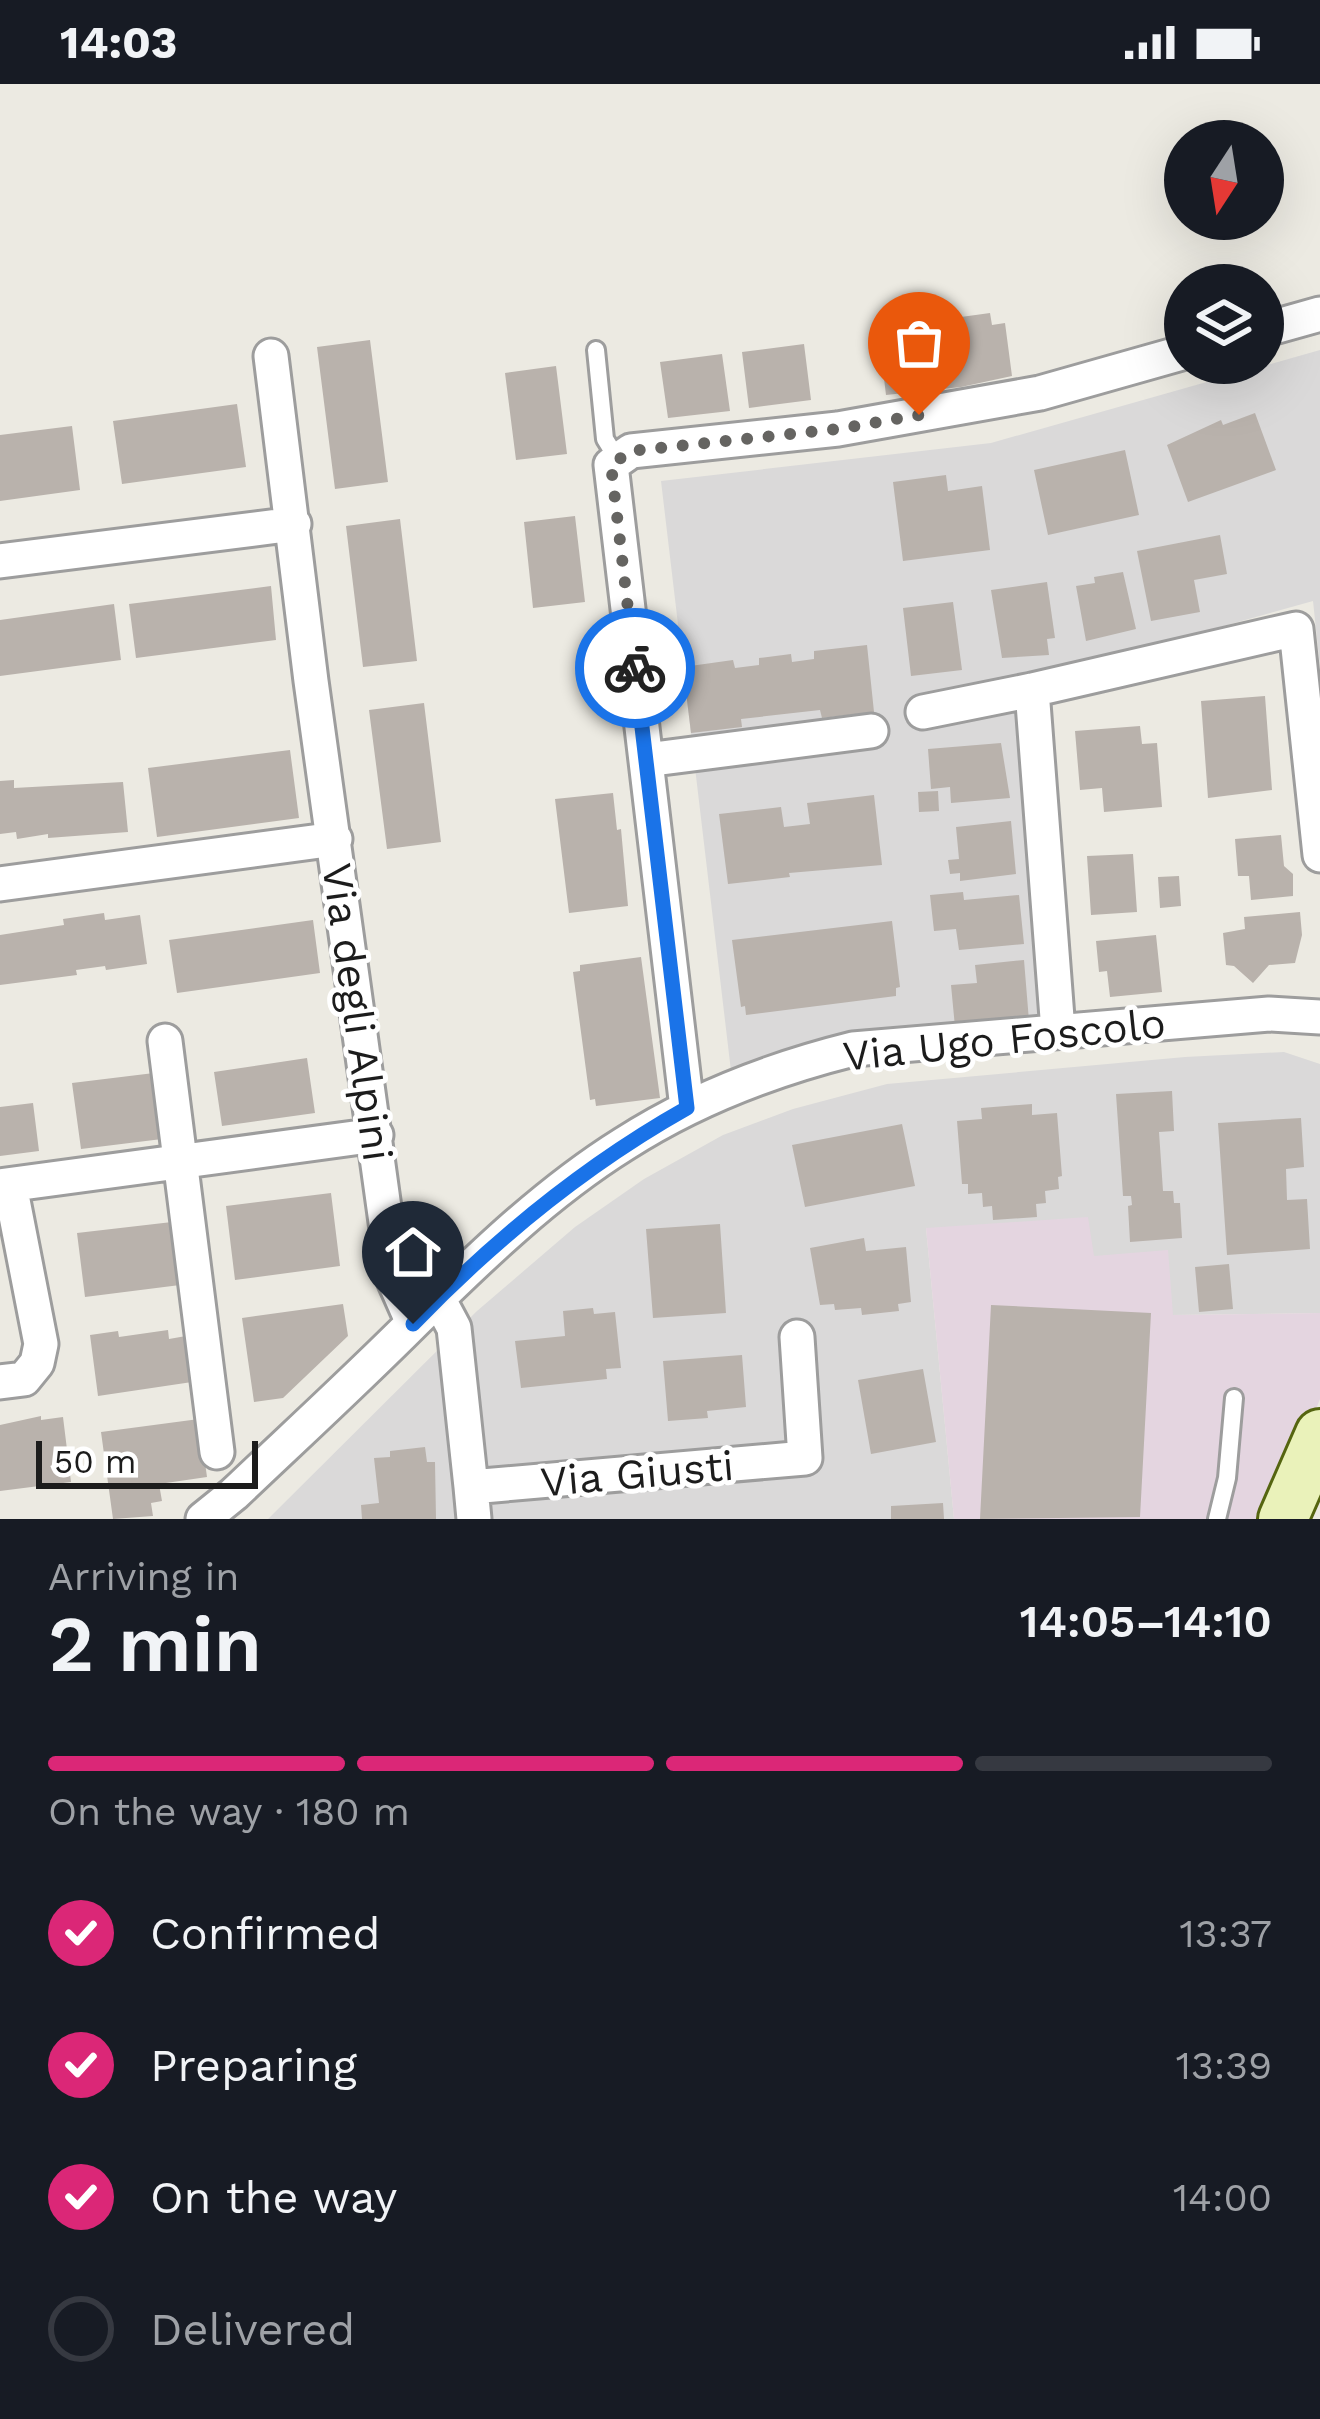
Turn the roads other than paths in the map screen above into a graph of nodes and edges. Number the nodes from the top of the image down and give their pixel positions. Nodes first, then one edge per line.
1 (1320, 314) edge
2 (1284, 324) edge
3 (596, 350) dead end
4 (271, 356) dead end
5 (1164, 358) edge
6 (618, 460) junction
7 (294, 524) junction
8 (0, 561) edge
9 (1032, 690) junction
10 (922, 712) dead end
11 (872, 731) dead end
12 (646, 760) junction
13 (335, 839) junction
14 (1320, 855) edge
15 (0, 884) edge
16 (1320, 1017) edge
17 (1058, 1030) junction
18 (165, 1041) dead end
19 (687, 1108) junction
20 (376, 1136) junction
21 (179, 1160) junction
22 (5, 1186) edge
23 (438, 1298) junction
24 (413, 1324) junction
25 (797, 1337) dead end
26 (0, 1382) edge
27 (1234, 1398) dead end
28 (1320, 1434) edge
29 (218, 1451) dead end
30 (472, 1503) edge
31 (202, 1519) edge
32 (1217, 1519) edge
33 (1282, 1519) edge

1 - 2 street
3 - 6 lane
4 - 7 street, Via degli Alpini
5 - 6 street
6 - 12 street
7 - 8 street
7 - 13 street, Via degli Alpini
9 - 10 street
9 - 14 street
9 - 17 street
11 - 12 street
12 - 19 street
13 - 15 street, Via degli Alpini
13 - 20 street, Via degli Alpini
16 - 17 street, Via Ugo Foscolo
17 - 19 street, Via Ugo Foscolo
18 - 21 street
19 - 23 street, Via Ugo Foscolo
20 - 21 street
20 - 24 street, Via degli Alpini
21 - 22 street
21 - 29 street
22 - 26 street
23 - 24 street, Via Ugo Foscolo
23 - 30 street, Via Giusti
24 - 31 street, Via Ugo Foscolo
25 - 30 street, Via Giusti
27 - 32 lane
28 - 33 main road

